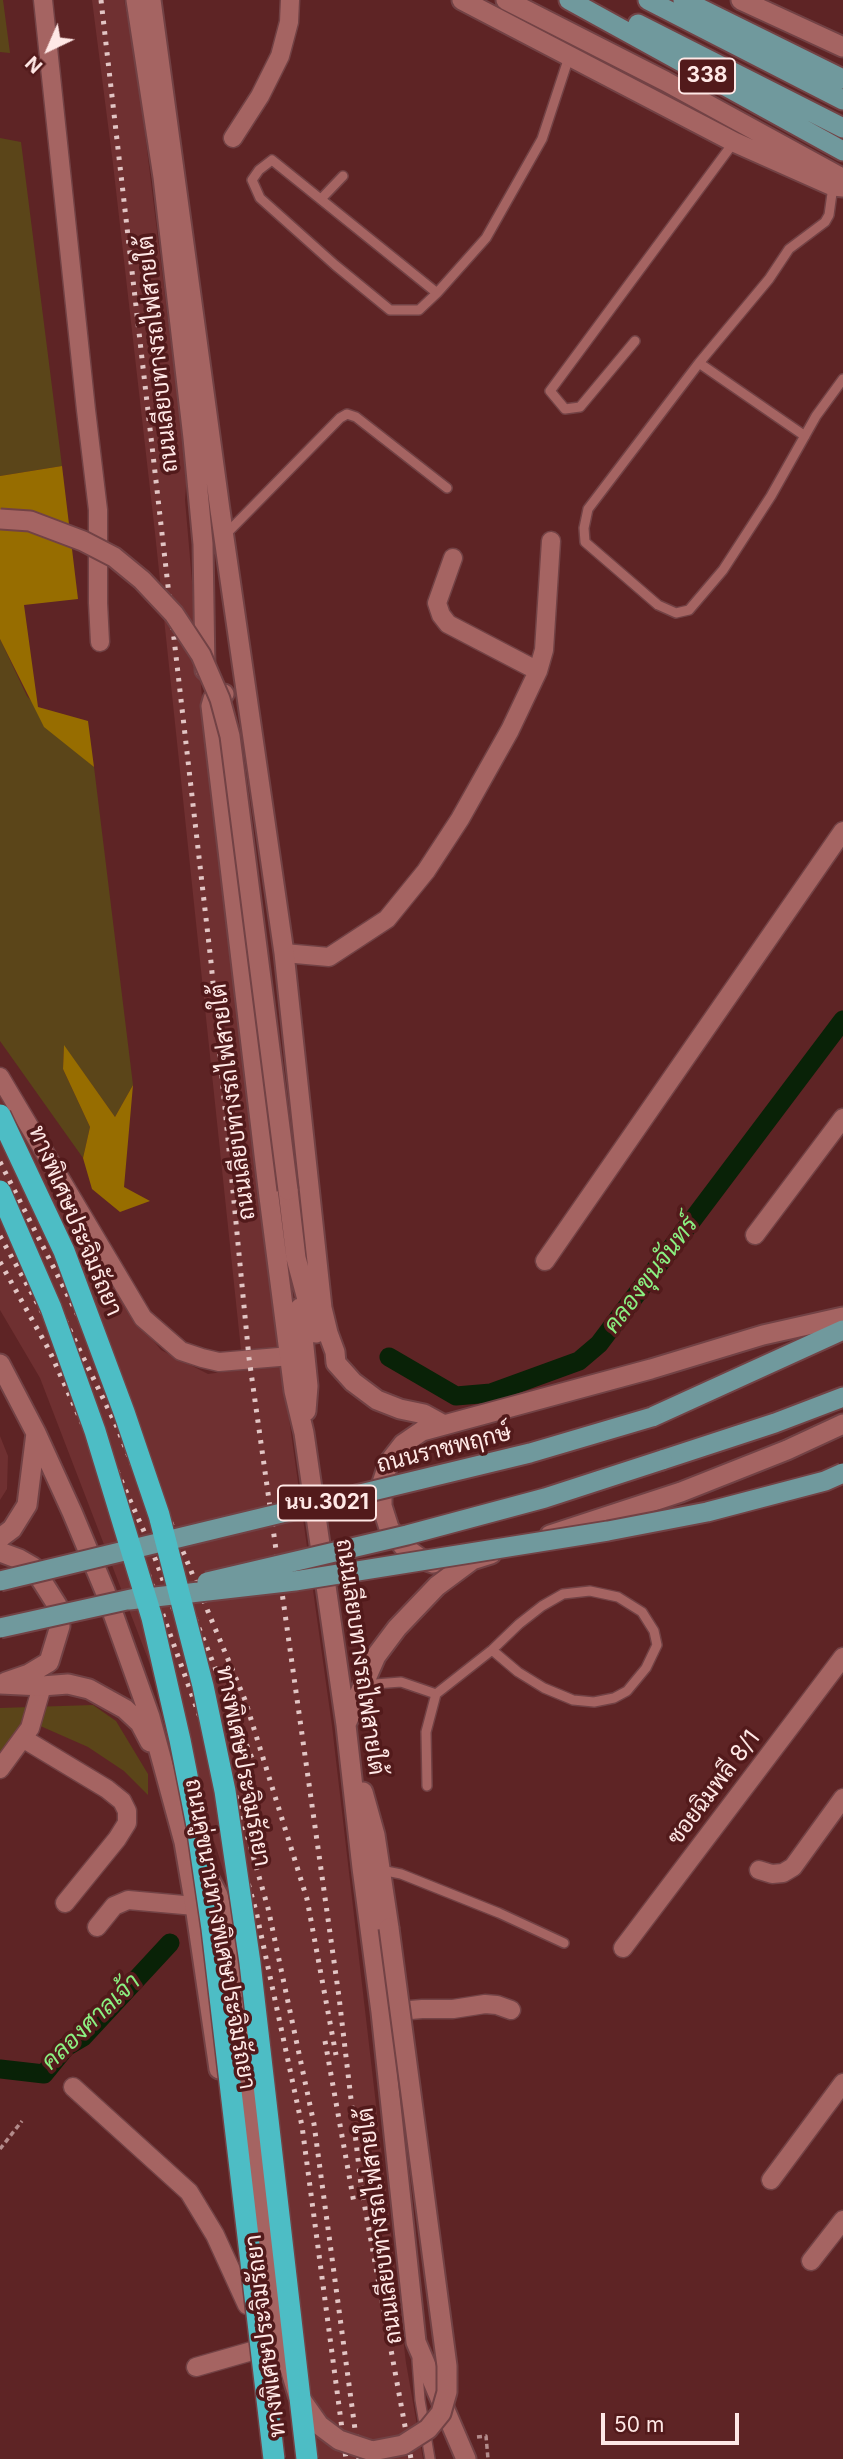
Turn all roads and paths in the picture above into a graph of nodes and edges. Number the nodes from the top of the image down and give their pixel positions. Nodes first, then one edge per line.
1 (43, 0) edge
2 (136, 0) edge
3 (151, 0) edge
4 (290, 0) edge
5 (462, 0) edge
6 (506, 0) edge
7 (570, 0) edge
8 (591, 0) edge
9 (648, 0) edge
10 (683, 0) edge
11 (741, 0) edge
12 (772, 0) edge
13 (843, 47) edge
14 (569, 57) junction
15 (843, 79) edge
16 (843, 100) edge
17 (843, 128) edge
18 (233, 138) dead end
19 (734, 142) junction
20 (843, 151) edge
21 (343, 176) dead end
22 (840, 184) edge
23 (321, 200) junction
24 (437, 293) junction
25 (635, 341) dead end
26 (699, 363) junction
27 (843, 379) edge
28 (805, 436) junction
29 (447, 488) dead end
30 (0, 519) edge
31 (224, 536) junction
32 (551, 541) dead end
33 (453, 558) dead end
34 (100, 642) dead end
35 (538, 671) junction
36 (243, 673) junction
37 (223, 694) junction
38 (843, 831) edge
39 (284, 953) junction
40 (0, 1077) edge
41 (0, 1115) edge
42 (843, 1118) edge
43 (0, 1191) edge
44 (755, 1235) dead end
45 (296, 1258) junction
46 (545, 1261) dead end
47 (843, 1317) edge
48 (843, 1330) edge
49 (291, 1356) junction
50 (336, 1363) junction
51 (0, 1364) edge
52 (843, 1396) edge
53 (443, 1424) junction
54 (843, 1424) edge
55 (36, 1433) junction
56 (304, 1433) junction
57 (843, 1473) edge
58 (0, 1538) edge
59 (512, 1547) junction
60 (0, 1552) edge
61 (472, 1560) junction
62 (0, 1581) edge
63 (129, 1600) junction
64 (0, 1628) edge
65 (492, 1650) junction
66 (843, 1657) edge
67 (0, 1684) edge
68 (362, 1685) junction
69 (42, 1686) junction
70 (436, 1694) junction
71 (346, 1725) junction
72 (24, 1739) junction
73 (349, 1748) junction
74 (0, 1769) edge
75 (167, 1774) junction
76 (427, 1786) dead end
77 (843, 1798) edge
78 (184, 1842) junction
79 (381, 1870) junction
80 (759, 1870) dead end
81 (65, 1903) dead end
82 (195, 1906) junction
83 (97, 1927) dead end
84 (564, 1942) dead end
85 (623, 1948) dead end
86 (511, 2010) dead end
87 (381, 2012) junction
88 (843, 2083) edge
89 (73, 2087) dead end
90 (22, 2121) dead end
91 (0, 2149) edge
92 (771, 2180) dead end
93 (843, 2220) edge
94 (811, 2261) dead end
95 (247, 2305) junction
96 (416, 2342) junction
97 (252, 2351) junction
98 (196, 2367) dead end
99 (486, 2436) dead end
100 (265, 2459) edge
101 (274, 2459) edge
102 (307, 2459) edge
103 (430, 2459) edge
104 (466, 2459) edge
105 (488, 2459) edge

1 - 34 street
2 - 37 main road, ถนนเลียบทางรถไฟสายใต้
3 - 31 main road, ถนนเลียบทางรถไฟสายใต้
4 - 18 street
5 - 14 main road
6 - 22 main road, 338
7 - 20 main road, 338
8 - 17 main road, 338
9 - 16 main road, 338
10 - 15 main road, 338
11 - 13 main road
12 - 13 main road
14 - 19 main road
14 - 24 lane
19 - 22 main road
19 - 25 lane
21 - 23 lane
22 - 26 lane
23 - 24 lane
23 - 24 lane
26 - 28 lane
26 - 28 lane
27 - 28 lane
29 - 31 lane
30 - 45 main road, bridge
31 - 36 main road, ถนนเลียบทางรถไฟสายใต้
32 - 35 street
33 - 35 street
35 - 39 street
36 - 37 main road, ถนนเลียบทางรถไฟสายใต้
36 - 39 main road, ถนนเลียบทางรถไฟสายใต้
37 - 49 main road, ถนนเลียบทางรถไฟสายใต้
38 - 46 street
39 - 50 main road, ถนนเลียบทางรถไฟสายใต้
40 - 49 street
41 - 102 highway, ทางพิเศษประจิมรัถยา, bridge
42 - 44 street
43 - 101 highway, ทางพิเศษประจิมรัถยา, bridge
45 - 50 main road
45 - 56 main road
47 - 53 main road, ถนนราชพฤกษ์
48 - 62 main road, ถนนราชพฤกษ์ / นบ.3021, bridge
49 - 56 main road, ถนนเลียบทางรถไฟสายใต้
50 - 53 main road
51 - 55 main road, ถนนคู่ขนานทางพิเศษประจิมรัถยา
52 - 63 main road, นบ.3021, bridge
53 - 61 main road, ถนนราชพฤกษ์
54 - 59 main road
55 - 58 main road
55 - 75 main road, ถนนคู่ขนานทางพิเศษประจิมรัถยา
56 - 71 main road, ถนนเลียบทางรถไฟสายใต้
57 - 59 main road, bridge
59 - 61 main road
59 - 63 main road, bridge
60 - 67 main road
61 - 68 main road
63 - 64 main road, นบ.3021, bridge
65 - 65 lane
65 - 70 lane
66 - 85 street, ซอยฉิมพลี 8/1
67 - 69 main road
68 - 70 lane
68 - 71 main road
69 - 72 street
69 - 75 main road
70 - 76 lane
71 - 73 main road, ถนนเลียบทางรถไฟสายใต้
72 - 74 street
72 - 81 street
73 - 79 main road
73 - 87 main road, ถนนเลียบทางรถไฟสายใต้
75 - 78 main road, ถนนคู่ขนานทางพิเศษประจิมรัถยา
77 - 80 street
78 - 79 main road, bridge
78 - 82 main road, ถนนคู่ขนานทางพิเศษประจิมรัถยา
79 - 84 lane
82 - 83 street
82 - 95 main road, ถนนคู่ขนานทางพิเศษประจิมรัถยา
86 - 87 street
87 - 96 main road, ถนนเลียบทางรถไฟสายใต้
88 - 92 street
89 - 95 street
90 - 91 path
93 - 94 street
95 - 97 main road, ถนนคู่ขนานทางพิเศษประจิมรัถยา
96 - 103 lane
96 - 104 main road, ถนนเลียบทางรถไฟสายใต้
97 - 98 street
97 - 100 main road, ถนนคู่ขนานทางพิเศษประจิมรัถยา
99 - 105 path

